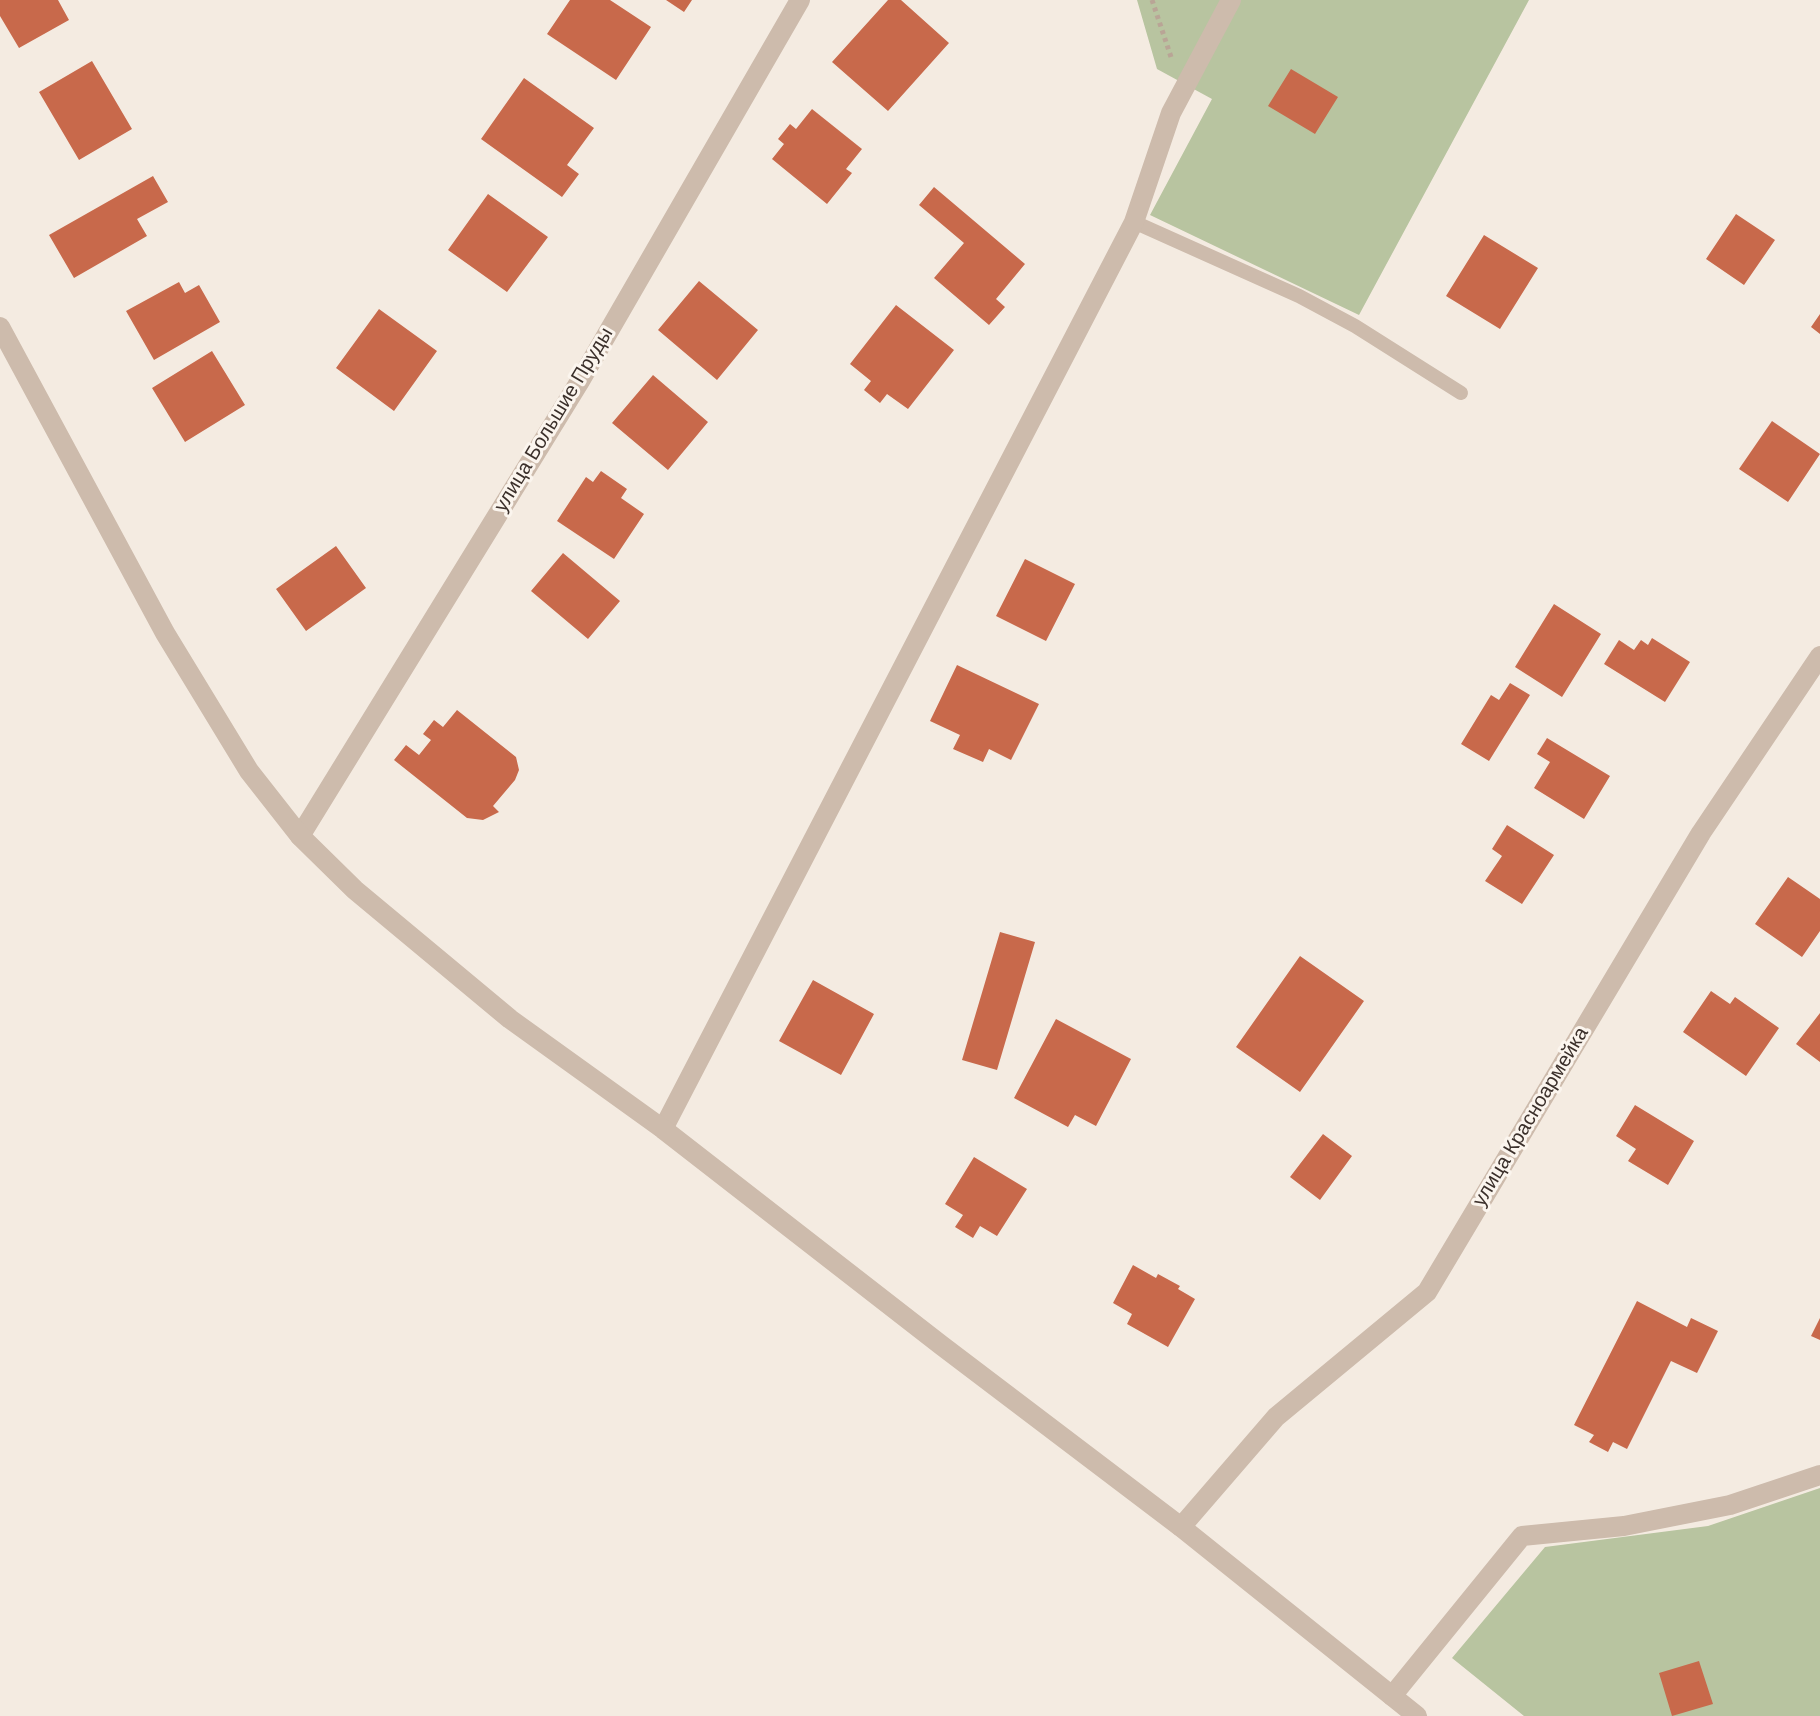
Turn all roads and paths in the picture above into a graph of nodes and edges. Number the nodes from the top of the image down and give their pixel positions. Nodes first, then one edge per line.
1 (800, 0) edge
2 (1231, 0) edge
3 (1134, 222) junction
4 (0, 327) edge
5 (1461, 393) dead end
6 (1820, 656) edge
7 (300, 836) junction
8 (663, 1129) junction
9 (1820, 1475) edge
10 (1181, 1527) junction
11 (1392, 1696) junction
12 (1417, 1716) edge

1 - 7 street, улица Большие Пруды
2 - 3 street
3 - 5 lane
3 - 8 street
4 - 7 street
6 - 10 street, улица Красноармейка
7 - 8 street
8 - 10 street
9 - 11 street
10 - 11 street
11 - 12 street

